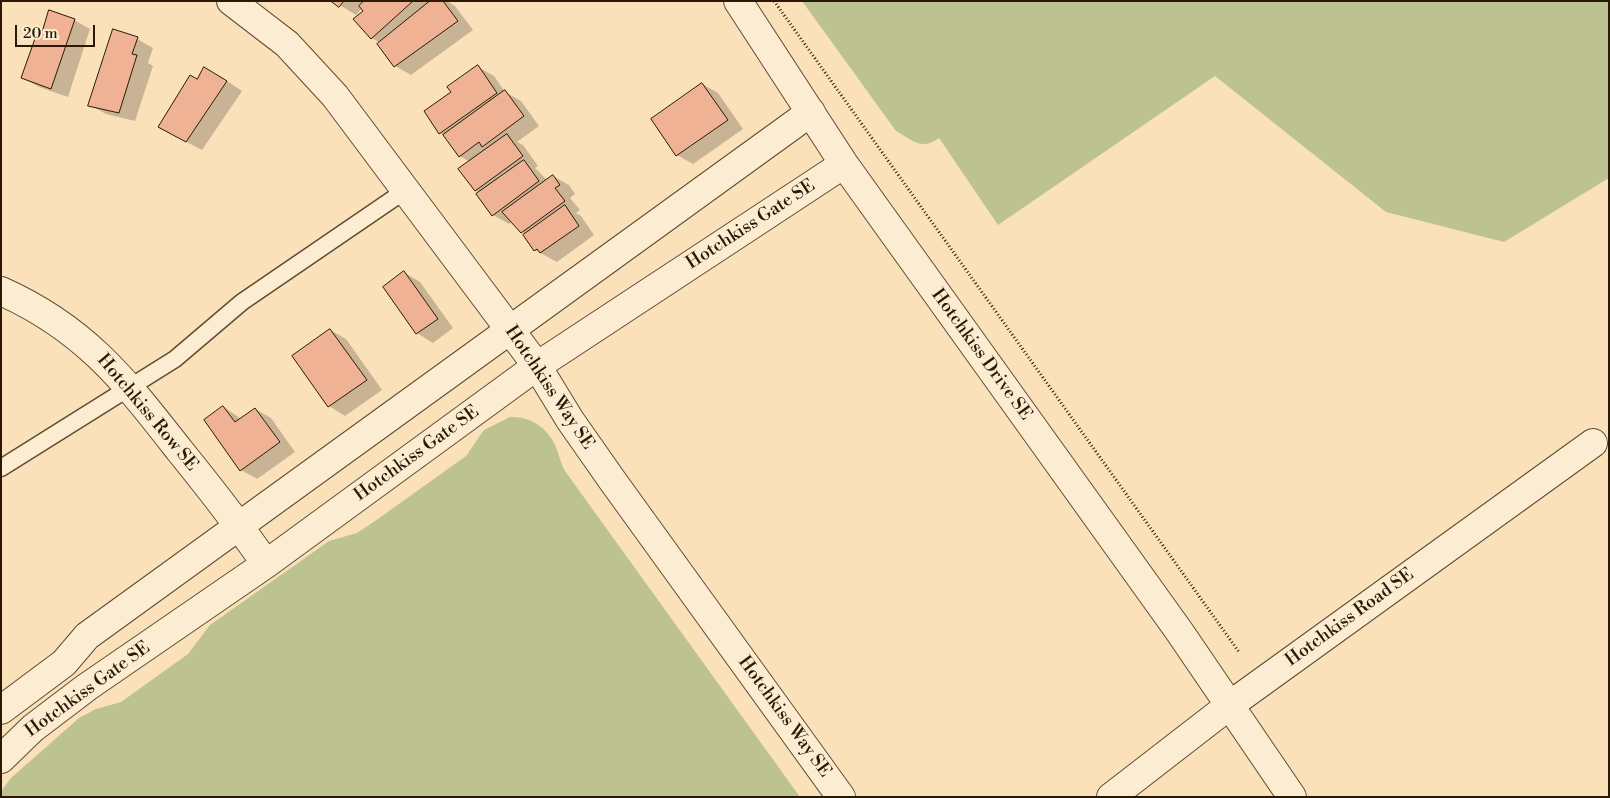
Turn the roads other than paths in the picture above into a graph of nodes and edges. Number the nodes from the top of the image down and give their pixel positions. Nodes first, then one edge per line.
1 (231, 1) edge
2 (738, 1) edge
3 (811, 112) junction
4 (844, 164) junction
5 (406, 190) junction
6 (1, 291) edge
7 (511, 332) junction
8 (537, 366) junction
9 (130, 388) junction
10 (1593, 443) dead end
11 (1, 468) edge
12 (240, 526) junction
13 (266, 564) junction
14 (4, 702) edge
15 (1230, 705) junction
16 (33, 728) junction
17 (1, 759) edge
18 (842, 797) edge
19 (1110, 797) edge
20 (1292, 797) edge

1 - 5 street, Hotchkiss Way SE
2 - 3 street, Hotchkiss Drive SE
3 - 4 street, Hotchkiss Drive SE
3 - 7 street, Hotchkiss Gate SE
4 - 8 street, Hotchkiss Gate SE
4 - 15 street, Hotchkiss Drive SE
5 - 7 street, Hotchkiss Way SE
5 - 9 lane
6 - 9 street, Hotchkiss Row SE
7 - 8 street, Hotchkiss Way SE
7 - 12 street, Hotchkiss Gate SE
8 - 13 street, Hotchkiss Gate SE
8 - 18 street, Hotchkiss Way SE
9 - 11 lane
9 - 12 street, Hotchkiss Row SE
10 - 15 street, Hotchkiss Road SE
12 - 13 street, Hotchkiss Row SE
12 - 14 street, Hotchkiss Gate SE
13 - 16 street, Hotchkiss Gate SE
14 - 16 street
15 - 19 street, Hotchkiss Road SE
15 - 20 street, Hotchkiss Drive SE
16 - 17 street, Hotchkiss Gate SE

